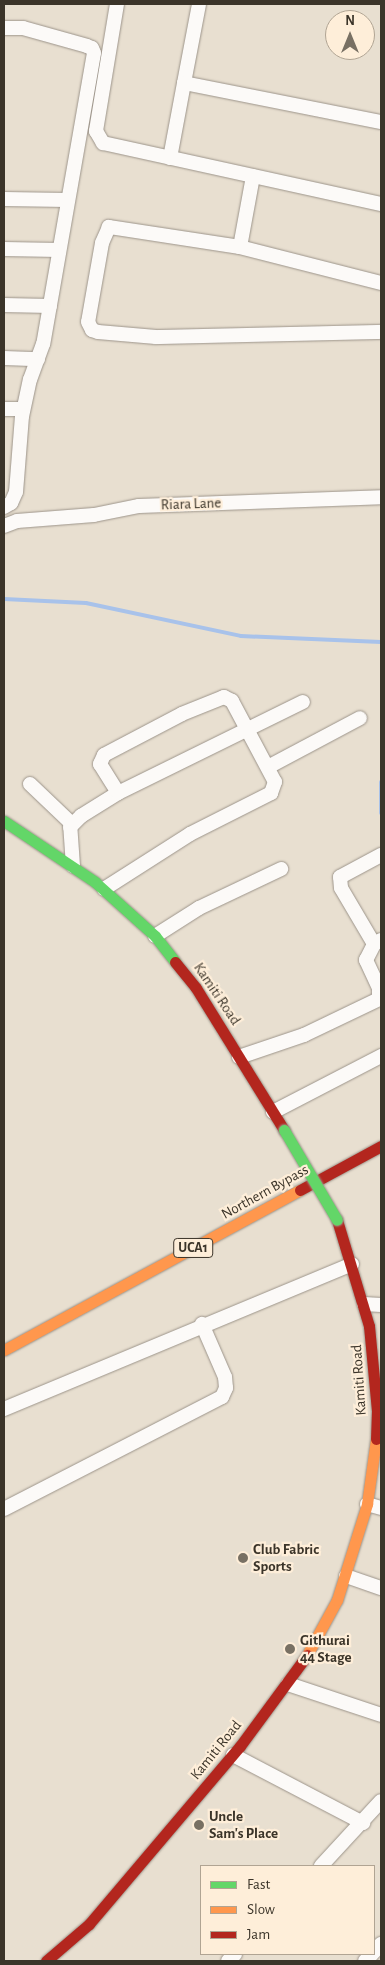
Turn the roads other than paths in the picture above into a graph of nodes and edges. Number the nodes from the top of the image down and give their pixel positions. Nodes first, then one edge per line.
1 (117, 4) edge
2 (199, 4) edge
3 (4, 28) edge
4 (184, 83) junction
5 (381, 122) edge
6 (170, 158) junction
7 (253, 176) junction
8 (4, 199) edge
9 (67, 200) junction
10 (381, 204) edge
11 (240, 247) junction
12 (4, 249) edge
13 (59, 250) junction
14 (381, 283) edge
15 (4, 305) edge
16 (50, 306) junction
17 (381, 332) edge
18 (4, 358) edge
19 (38, 358) junction
20 (4, 408) edge
21 (24, 409) junction
22 (11, 459) edge
23 (381, 497) edge
24 (4, 507) edge
25 (4, 526) edge
26 (303, 702) dead end
27 (360, 718) dead end
28 (246, 728) junction
29 (268, 767) junction
30 (30, 784) dead end
31 (118, 793) junction
32 (4, 821) edge
33 (72, 824) junction
34 (381, 855) edge
35 (74, 866) junction
36 (280, 869) dead end
37 (104, 890) junction
38 (155, 936) junction
39 (378, 942) edge
40 (381, 1056) edge
41 (239, 1057) junction
42 (273, 1112) junction
43 (381, 1146) edge
44 (352, 1264) junction
45 (364, 1304) junction
46 (381, 1305) edge
47 (202, 1324) junction
48 (4, 1350) edge
49 (378, 1373) edge
50 (4, 1409) edge
51 (379, 1439) edge
52 (367, 1504) junction
53 (381, 1508) edge
54 (4, 1509) edge
55 (346, 1576) junction
56 (381, 1588) edge
57 (288, 1684) junction
58 (381, 1715) edge
59 (233, 1754) junction
60 (381, 1801) edge
61 (363, 1822) junction
62 (322, 1865) edge
63 (46, 1961) edge

1 - 6 street
2 - 4 street
3 - 9 street
4 - 5 street
4 - 6 street
6 - 7 street
7 - 10 street
7 - 11 street
8 - 9 street
9 - 13 street
11 - 14 street
11 - 17 street
12 - 13 street
13 - 16 street
15 - 16 street
16 - 19 street
18 - 19 street
19 - 21 street
20 - 21 street
21 - 22 street
22 - 24 street
23 - 25 street, Riara Lane
26 - 28 street
27 - 29 street
28 - 29 street
28 - 31 street
28 - 31 street
29 - 37 street
30 - 33 street
31 - 33 street
32 - 35 main road, Kamiti Road
33 - 35 street
34 - 39 street
35 - 37 main road, Kamiti Road
36 - 38 street
37 - 38 main road, Kamiti Road
38 - 41 main road, Kamiti Road
39 - 41 street
40 - 42 street
41 - 42 main road, Kamiti Road
42 - 44 main road, Kamiti Road, bridge
43 - 48 main road, Northern Bypass / UCA1
44 - 45 main road, Kamiti Road
44 - 47 street
45 - 46 street
45 - 49 main road, Kamiti Road
47 - 50 street
47 - 54 street
49 - 51 main road, Kamiti Road
51 - 52 main road, Kamiti Road
52 - 53 street
52 - 55 main road, Kamiti Road
55 - 56 street
55 - 57 main road, Kamiti Road
57 - 58 street
57 - 59 main road, Kamiti Road
59 - 61 street
59 - 63 main road, Kamiti Road
60 - 61 street
61 - 62 street

